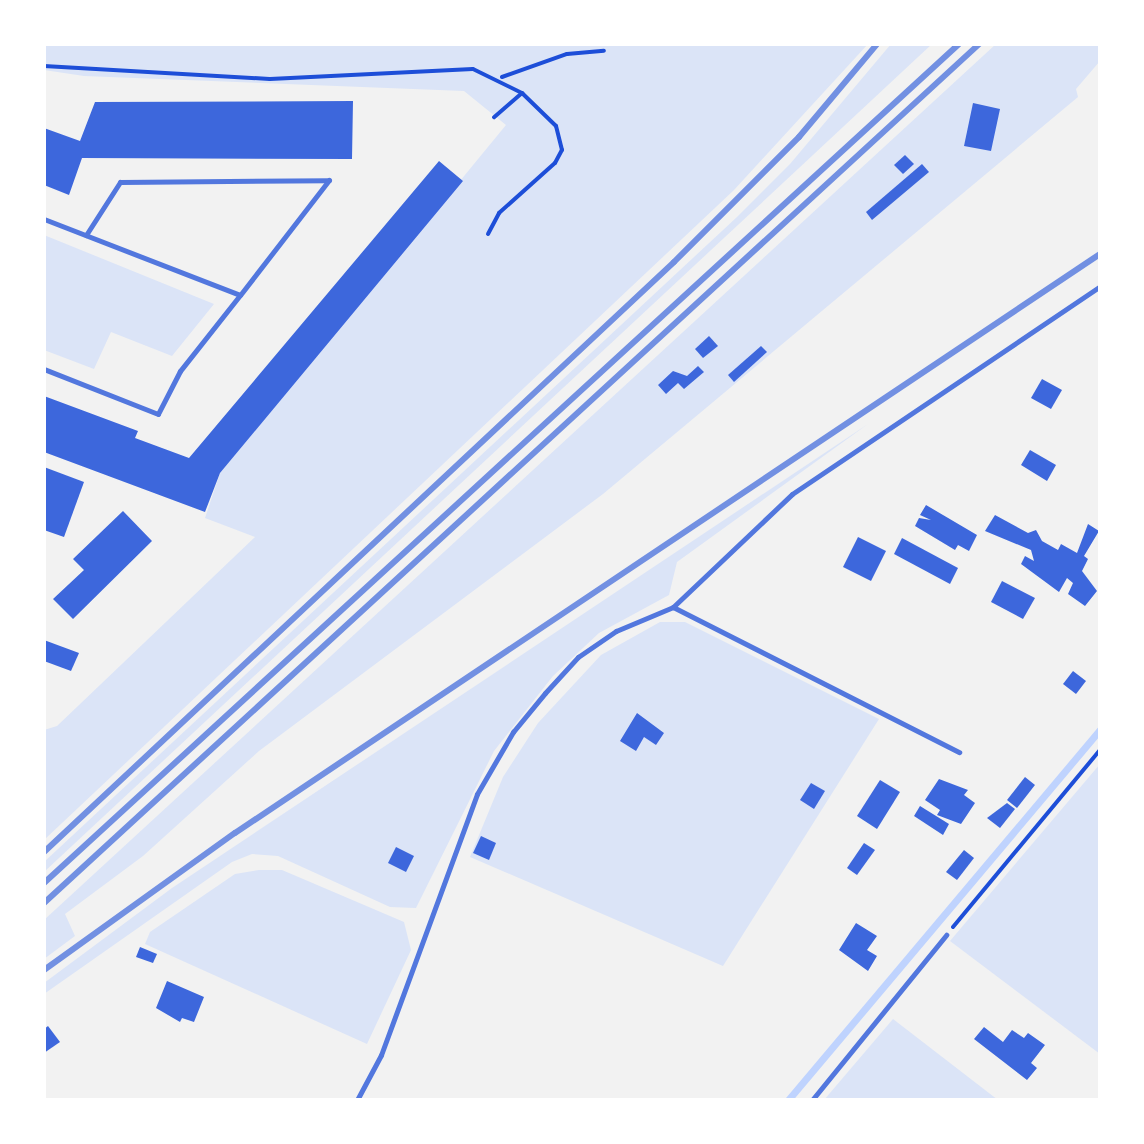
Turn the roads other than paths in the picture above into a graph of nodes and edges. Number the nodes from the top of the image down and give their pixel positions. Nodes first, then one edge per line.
1 (44, 219) edge
2 (86, 235) junction
3 (1100, 286) edge
4 (240, 295) junction
5 (44, 369) edge
6 (673, 607) junction
7 (959, 752) dead end
8 (946, 935) road end
9 (357, 1100) edge
10 (812, 1100) edge

1 - 2 lane
2 - 4 lane
2 - 4 lane
3 - 6 lane
4 - 5 lane
6 - 7 lane
6 - 9 lane
8 - 10 lane

